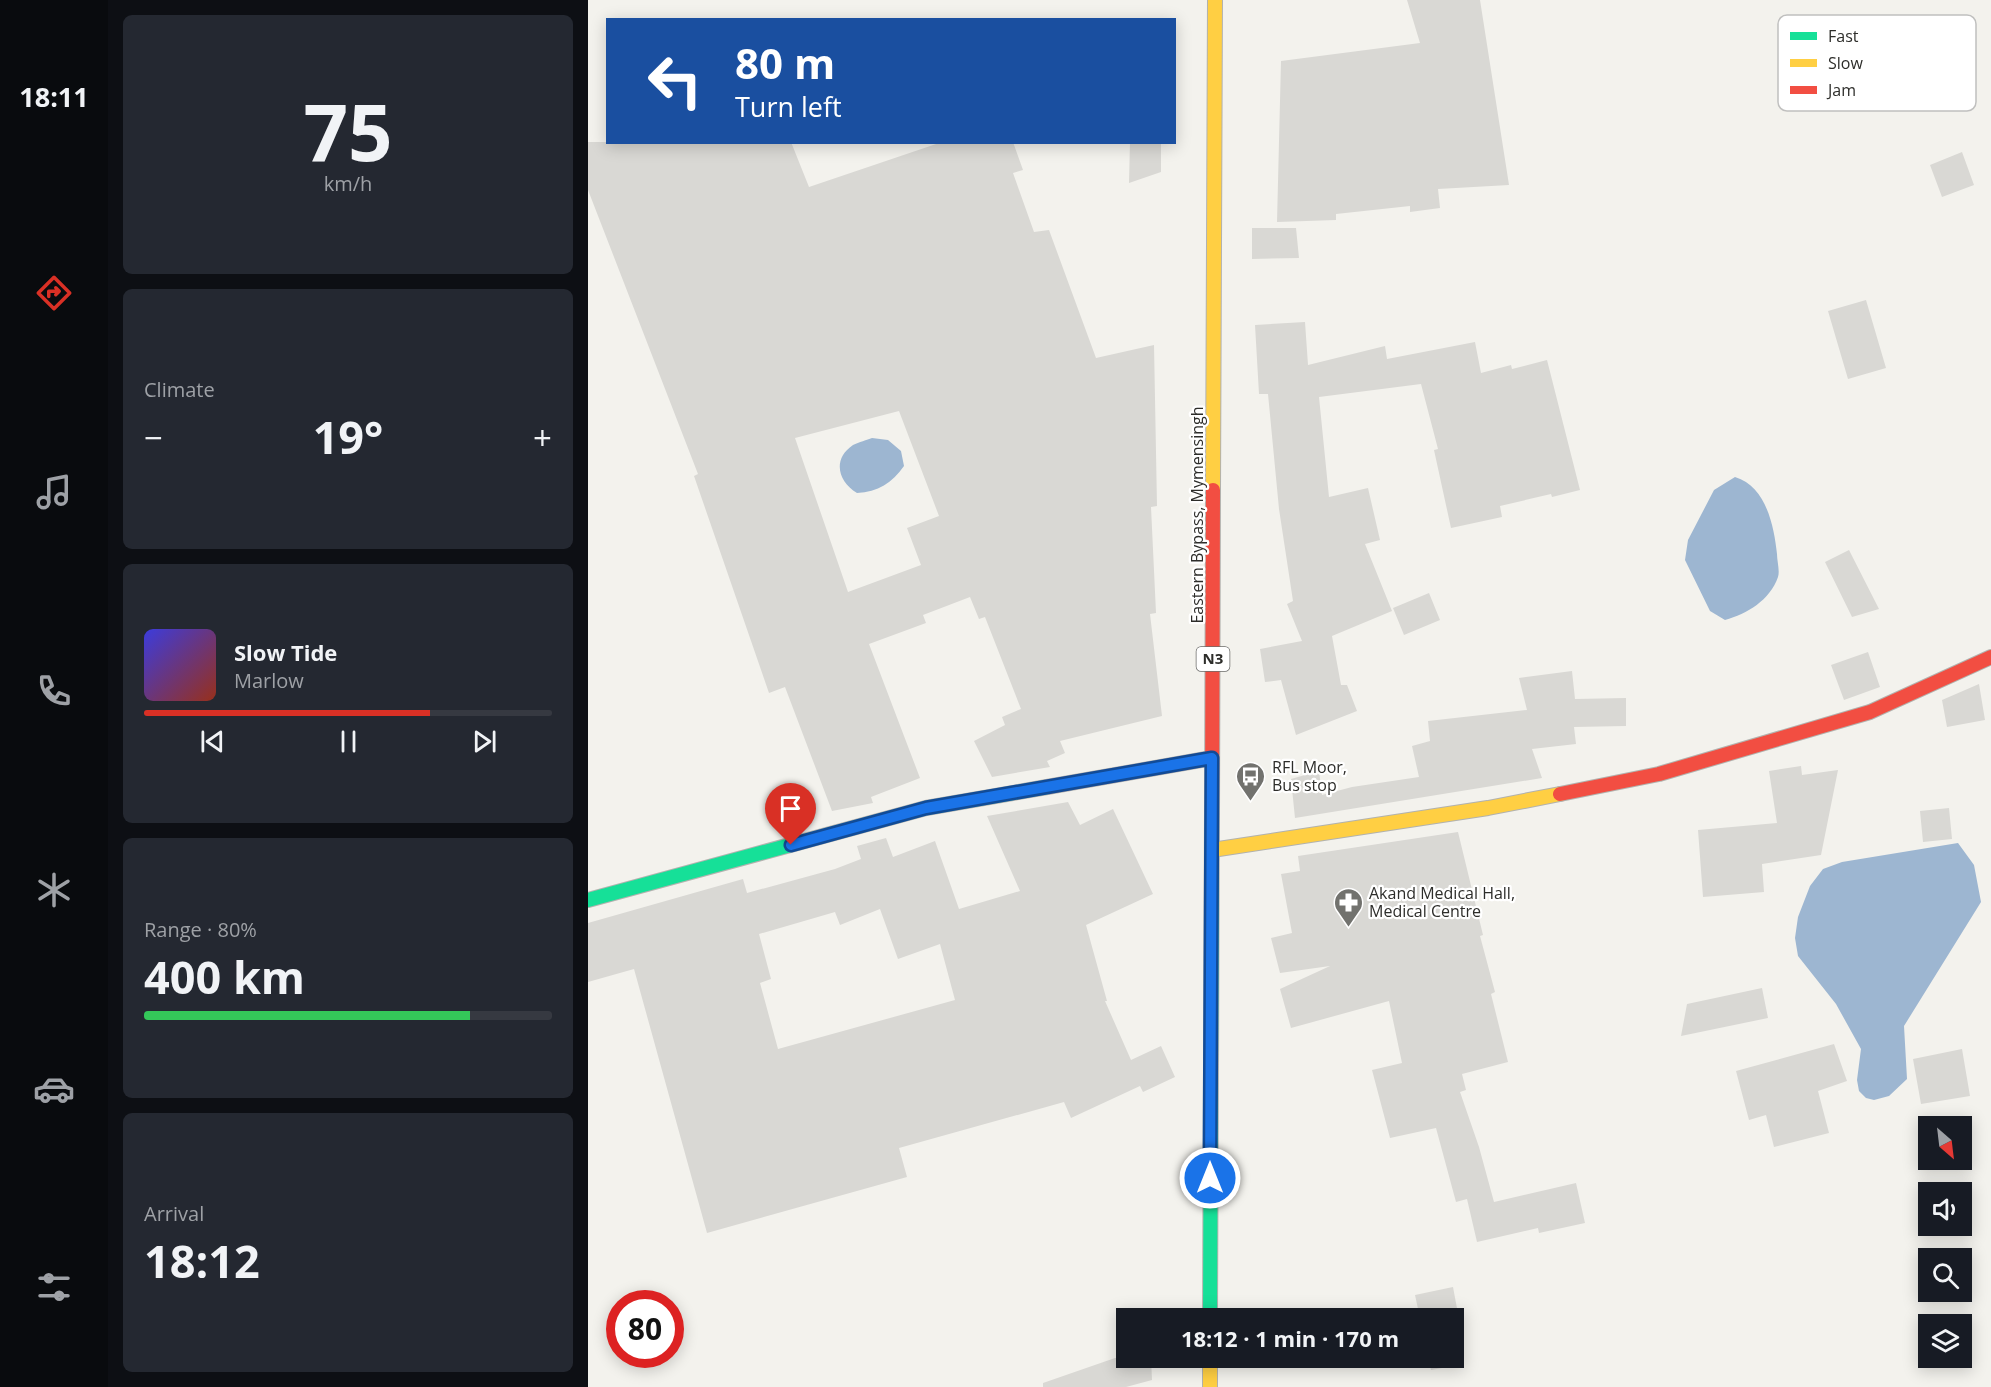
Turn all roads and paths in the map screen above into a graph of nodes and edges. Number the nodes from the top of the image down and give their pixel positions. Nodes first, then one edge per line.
1 (1215, 0) edge
2 (1991, 657) edge
3 (1212, 758) junction
4 (1212, 850) junction
5 (588, 900) edge
6 (1210, 1308) edge
7 (1210, 1368) edge
8 (1210, 1387) edge

1 - 3 main road, Eastern Bypass, Mymensingh / N3
2 - 4 main road
3 - 4 main road, Eastern Bypass, Mymensingh / N3
3 - 5 main road
4 - 6 main road, Eastern Bypass, Mymensingh / N3
7 - 8 main road

